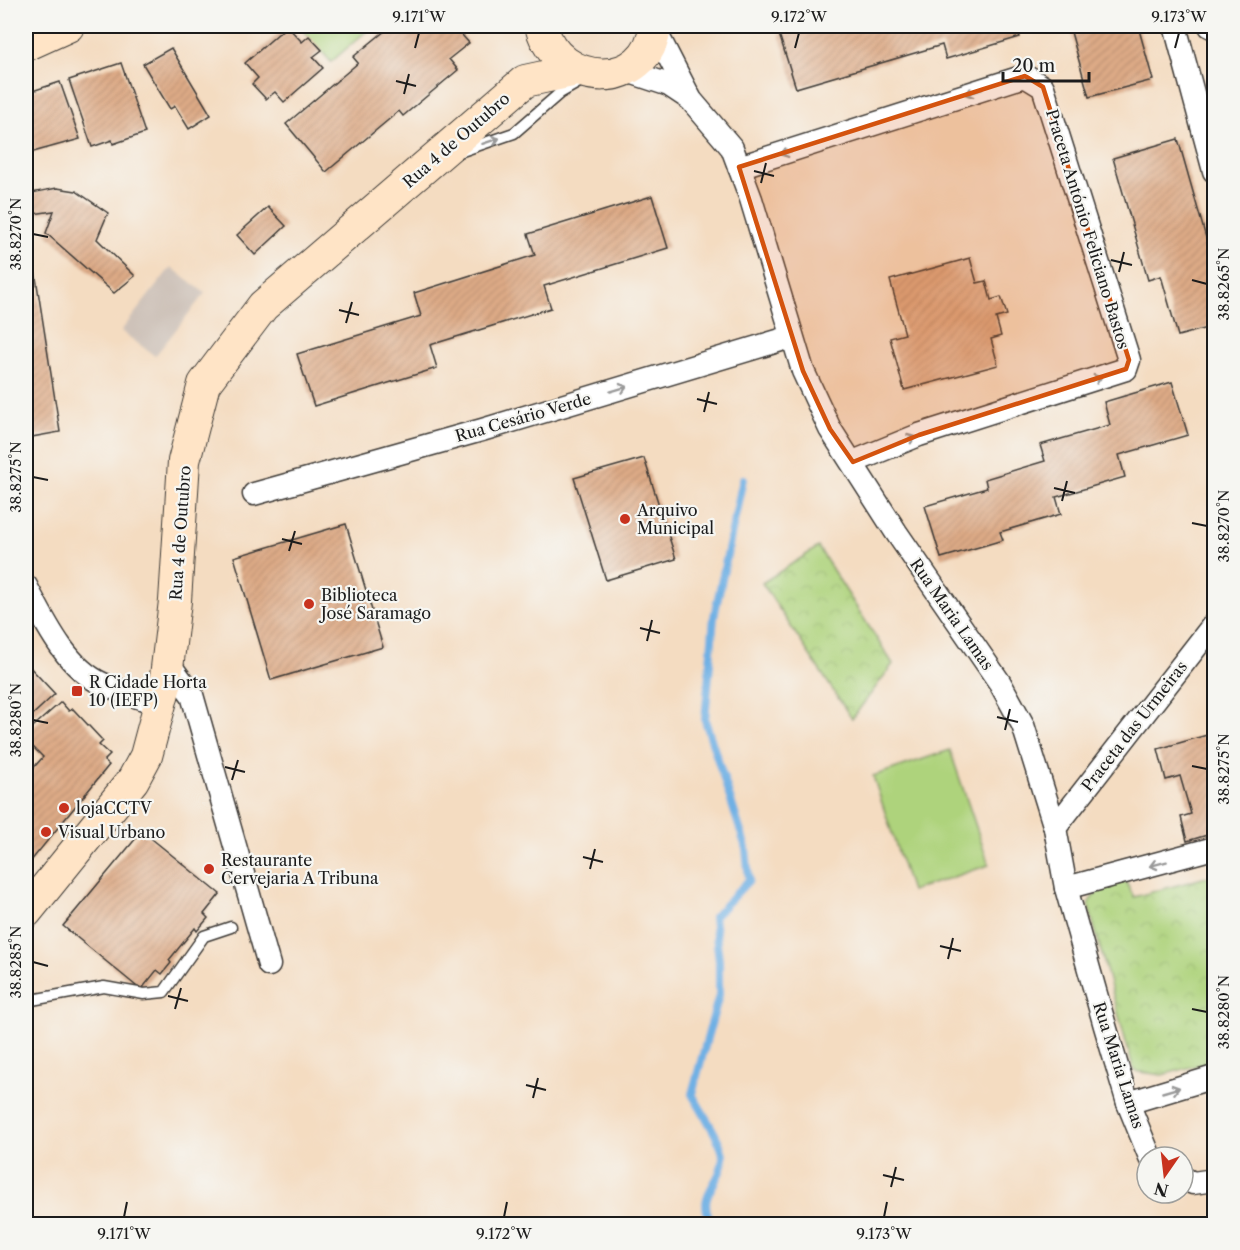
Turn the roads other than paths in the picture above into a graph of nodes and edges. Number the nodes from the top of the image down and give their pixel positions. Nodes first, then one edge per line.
1 (69, 26) edge
2 (541, 26) edge
3 (1175, 26) edge
4 (1210, 26) edge
5 (655, 28) edge
6 (1215, 28) edge
7 (26, 45) edge
8 (624, 70) junction
9 (584, 72) junction
10 (525, 81) junction
11 (691, 100) junction
12 (435, 159) junction
13 (739, 167) junction
14 (1215, 171) edge
15 (791, 337) junction
16 (853, 462) junction
17 (254, 494) dead end
18 (26, 586) edge
19 (1215, 624) edge
20 (169, 664) junction
21 (161, 705) junction
22 (1055, 828) junction
23 (1215, 848) edge
24 (1066, 888) junction
25 (26, 912) edge
26 (231, 927) dead end
27 (269, 965) dead end
28 (26, 1001) edge
29 (1215, 1077) edge
30 (1128, 1103) junction
31 (1145, 1145) edge
32 (1215, 1180) edge
33 (1195, 1183) edge

1 - 7 street
2 - 9 street
2 - 10 street, Rua 4 de Outubro
3 - 14 street
4 - 6 street
5 - 8 street
5 - 11 street, Rua Maria Lamas
8 - 9 street, Rua 4 de Outubro
8 - 11 street, Rua Maria Lamas
9 - 10 street, Rua 4 de Outubro
12 -> 9 lane
10 - 12 street, Rua 4 de Outubro
11 - 13 street, Rua Maria Lamas
12 - 20 street, Rua 4 de Outubro
13 - 15 street, Rua Maria Lamas
16 -> 13 street, Praceta António Feliciano Bastos
15 - 16 street, Rua Maria Lamas
17 -> 15 street, Rua Cesário Verde
16 - 22 street, Rua Maria Lamas
18 - 21 street
19 - 22 street, Praceta das Urmeiras
20 - 21 street, Rua 4 de Outubro
20 - 27 street
21 - 25 street, Rua 4 de Outubro
22 - 24 street, Rua Maria Lamas
23 -> 24 street
24 - 30 street, Rua Maria Lamas
26 - 28 lane
30 -> 29 street
30 - 31 street, Rua Maria Lamas
32 - 33 street

